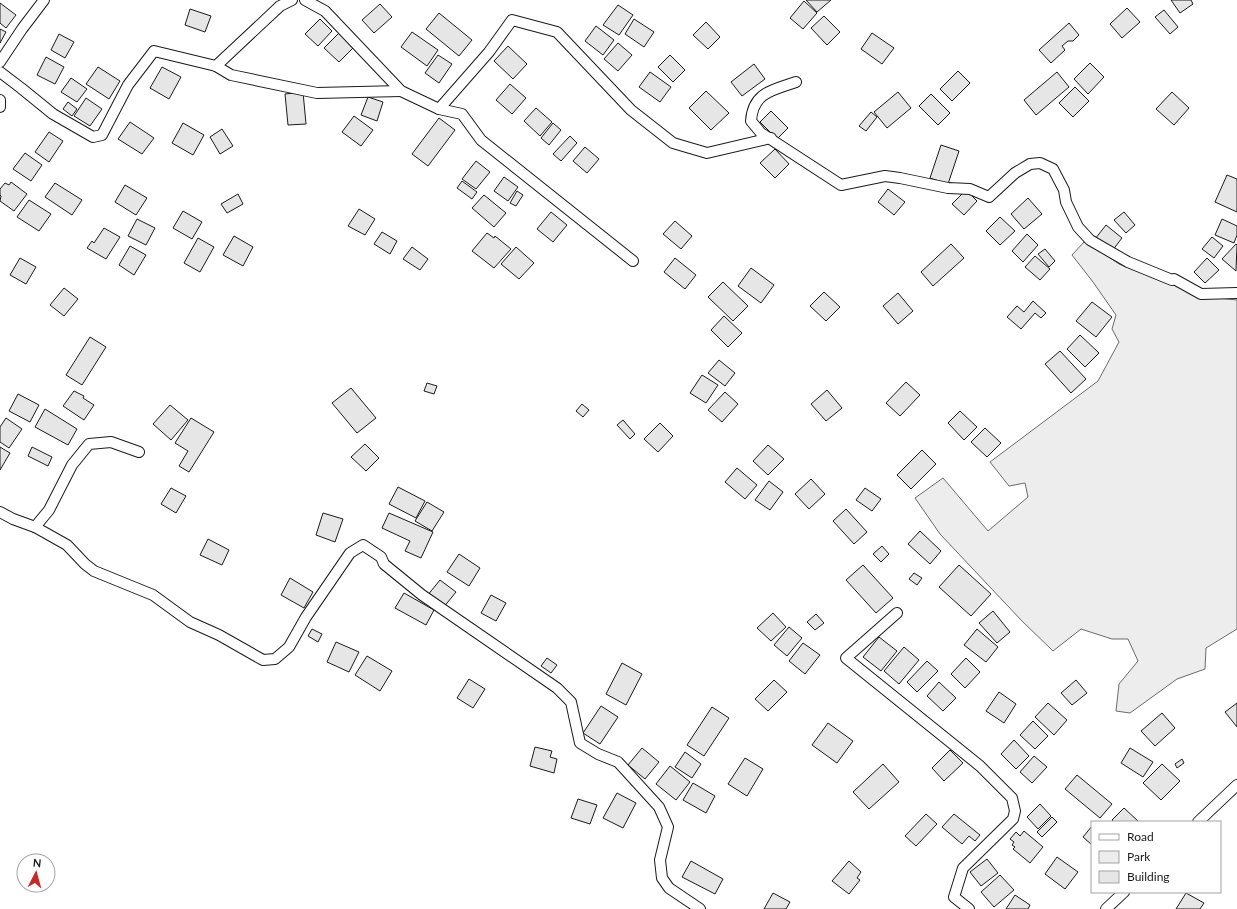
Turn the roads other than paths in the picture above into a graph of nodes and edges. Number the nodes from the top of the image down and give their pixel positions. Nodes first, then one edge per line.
1 (44, 0) edge
2 (292, 0) edge
3 (305, 0) edge
4 (0, 62) edge
5 (216, 66) junction
6 (0, 72) edge
7 (796, 82) dead end
8 (401, 91) junction
9 (0, 100) edge
10 (0, 107) edge
11 (439, 108) junction
12 (771, 138) junction
13 (633, 261) dead end
14 (1237, 293) edge
15 (139, 452) dead end
16 (0, 512) edge
17 (35, 527) junction
18 (897, 613) dead end
19 (1237, 785) edge
20 (1199, 821) edge
21 (1123, 893) edge
22 (700, 909) edge
23 (969, 909) edge
24 (1106, 909) edge

1 - 4 street
2 - 5 street
3 - 8 street
5 - 6 street
5 - 8 street
7 - 12 street
8 - 11 street
9 - 10 street
11 - 12 street
11 - 13 street
12 - 14 street
15 - 17 street
16 - 17 street
17 - 22 street
18 - 23 street
19 - 20 street
21 - 24 street

